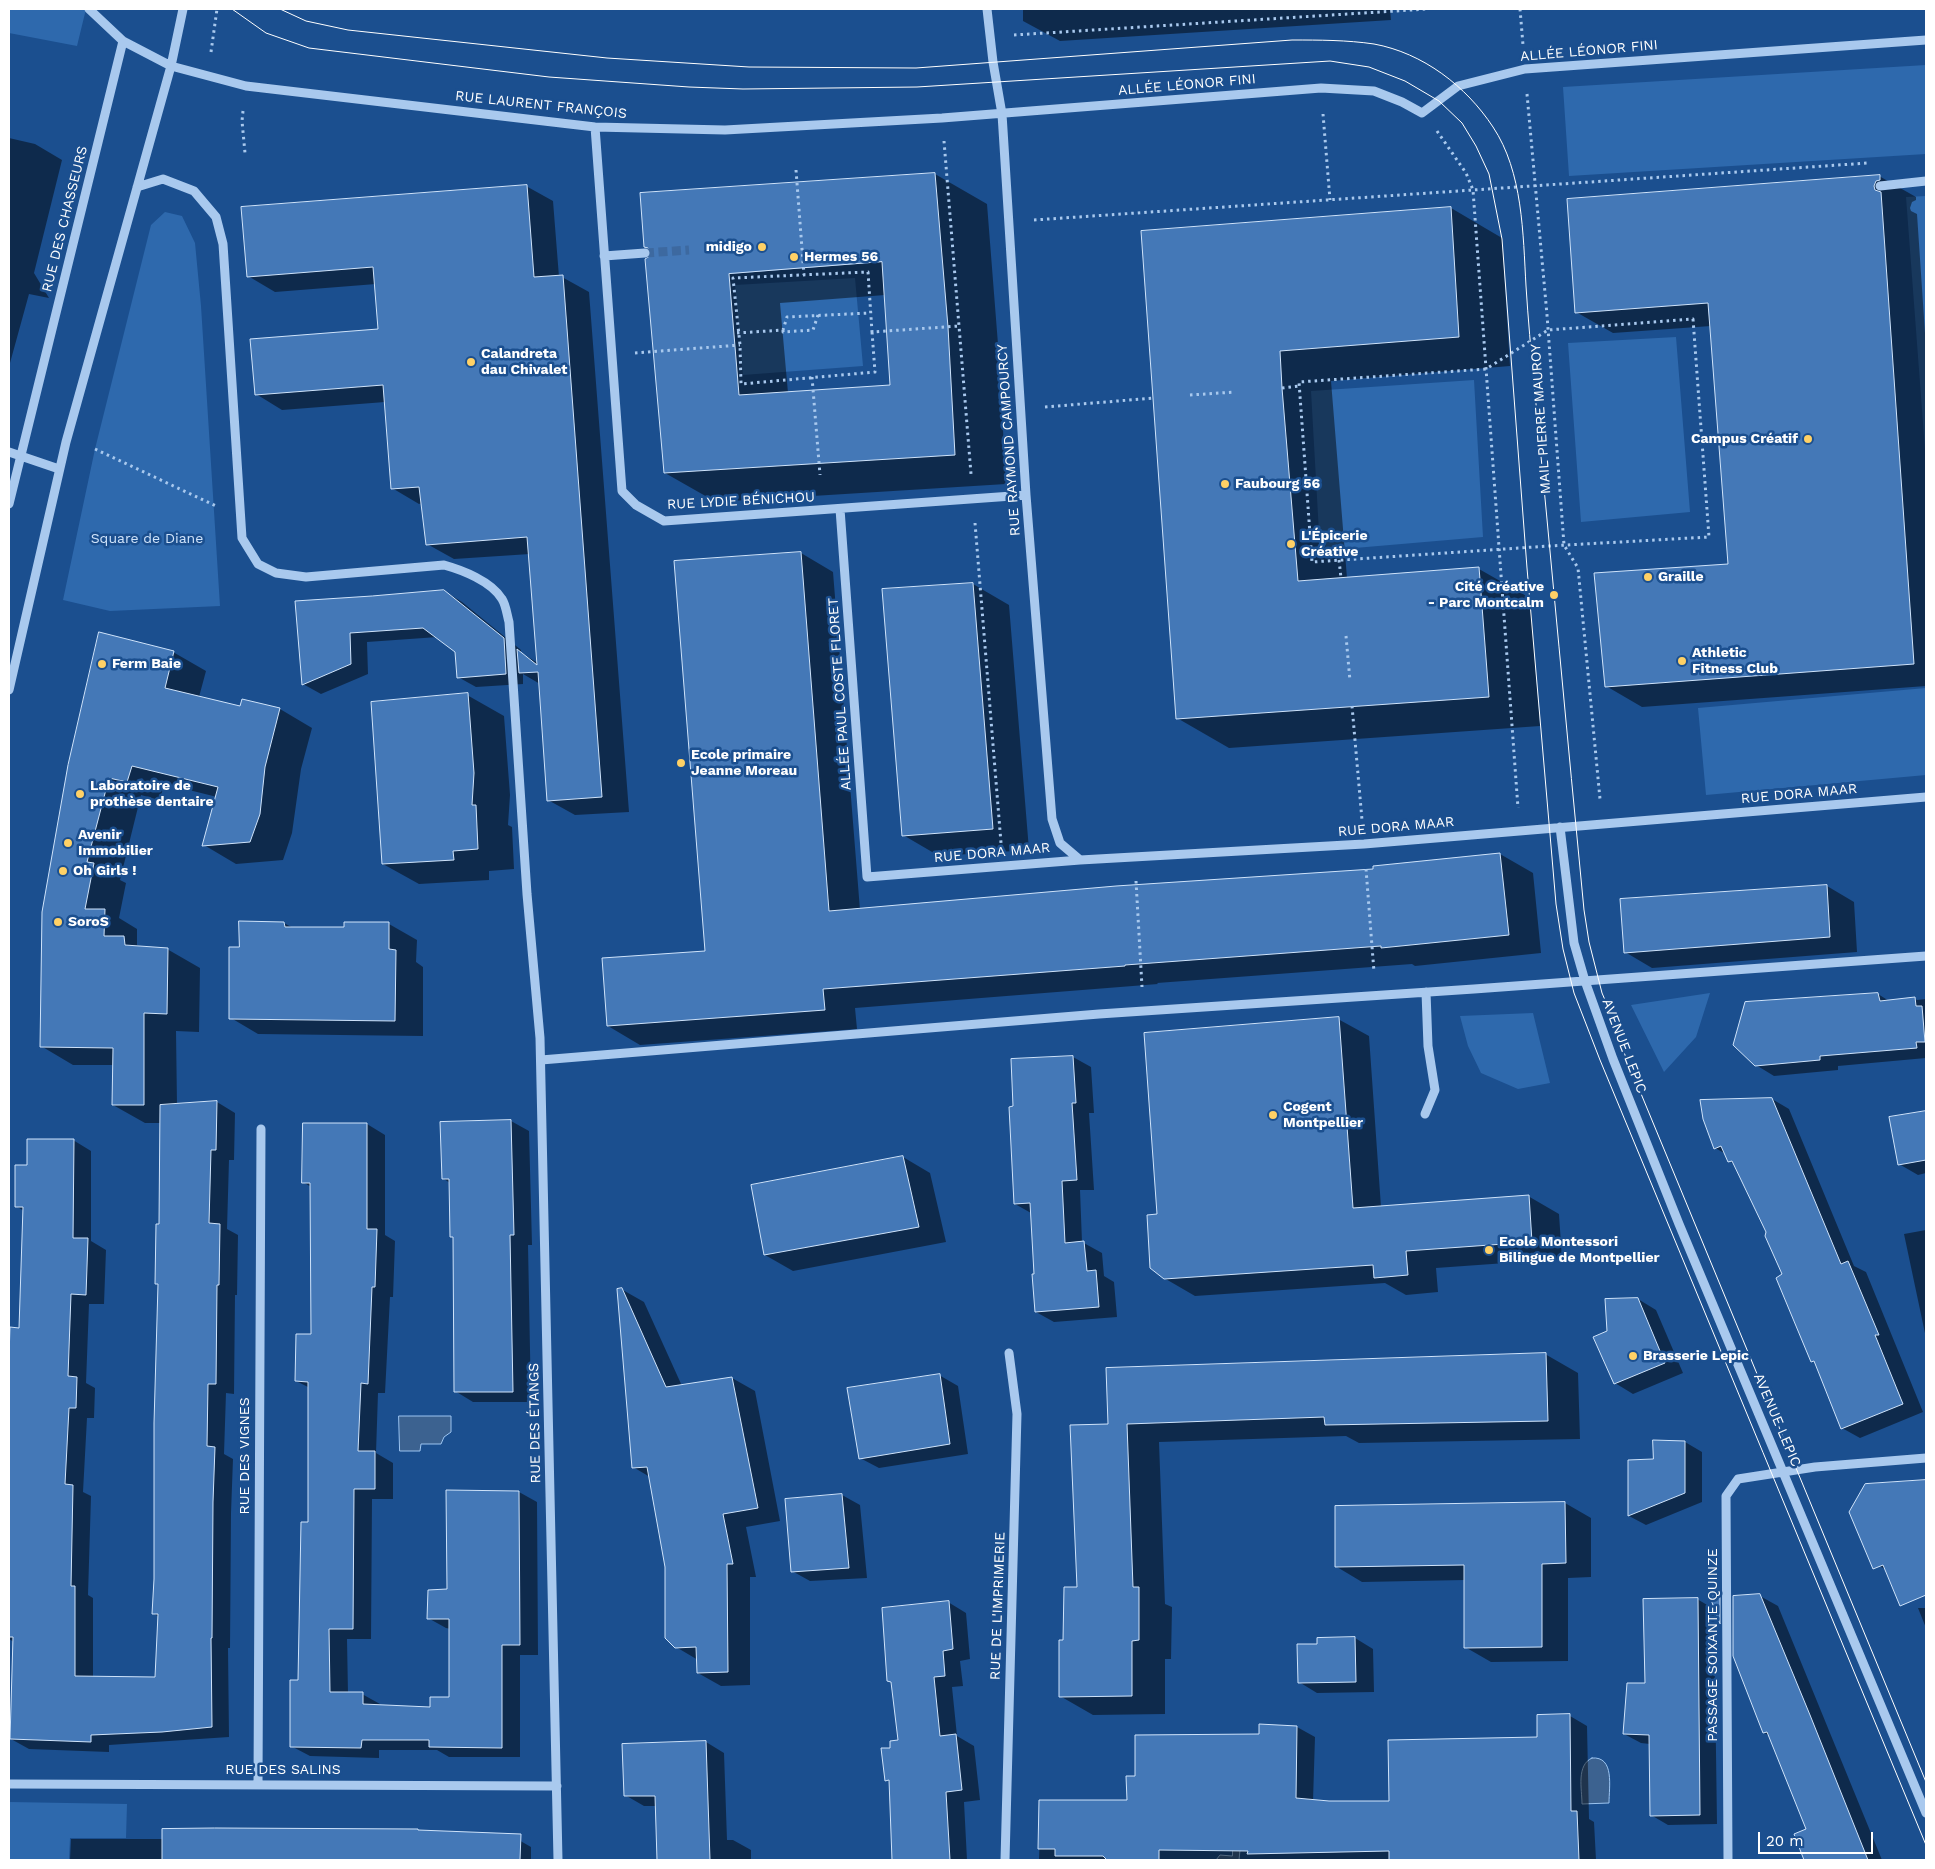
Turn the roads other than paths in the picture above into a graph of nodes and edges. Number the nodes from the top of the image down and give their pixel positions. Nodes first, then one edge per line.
1 (89, 9) edge
2 (183, 9) edge
3 (987, 9) edge
4 (1926, 40) edge
5 (123, 41) junction
6 (171, 66) junction
7 (1002, 114) junction
8 (595, 127) junction
9 (1926, 181) edge
10 (137, 186) junction
11 (1880, 186) dead end
12 (644, 253) tunnel mouth
13 (604, 256) junction
14 (9, 452) edge
15 (20, 455) junction
16 (59, 469) junction
17 (1026, 495) junction
18 (9, 504) edge
19 (840, 509) junction
20 (9, 690) edge
21 (1926, 797) edge
22 (1560, 827) junction
23 (1080, 860) junction
24 (867, 877) joint
25 (1926, 956) edge
26 (1585, 981) junction
27 (1426, 992) junction
28 (541, 1060) junction
29 (1425, 1114) dead end
30 (261, 1128) dead end
31 (1009, 1353) dead end
32 (1926, 1458) edge
33 (1783, 1470) junction
34 (258, 1783) junction
35 (9, 1784) edge
36 (556, 1786) junction
37 (1925, 1808) edge
38 (558, 1860) edge
39 (1005, 1860) edge
40 (1728, 1860) edge

1 - 5 street
2 - 6 street
3 - 7 street, RUE RAYMOND CAMPOURCY
4 - 7 street, ALLÉE LÉONOR FINI
5 - 6 street
5 - 15 street, RUE DES CHASSEURS
6 - 8 street, RUE LAURENT FRANÇOIS
6 - 10 street
7 - 8 street, RUE LAURENT FRANÇOIS
7 - 17 street, RUE RAYMOND CAMPOURCY
8 - 13 street, RUE LYDIE BÉNICHOU
9 - 11 street
10 - 16 street
10 - 28 street, RUE DES ÉTANGS
12 - 13 street
13 - 19 street, RUE LYDIE BÉNICHOU
14 - 15 street
15 - 16 street
15 - 18 street, RUE DES CHASSEURS
16 - 20 street
17 - 19 street, RUE LYDIE BÉNICHOU
17 - 23 street, RUE RAYMOND CAMPOURCY
19 - 24 street, ALLÉE PAUL COSTE FLORET
21 - 22 street, RUE DORA MAAR
22 - 23 street, RUE DORA MAAR
22 - 26 street
23 - 24 street, RUE DORA MAAR
25 - 26 street
26 - 27 street
26 - 33 street, AVENUE LEPIC
27 - 28 street
27 - 29 street
28 - 36 street, RUE DES ÉTANGS
30 - 34 street, RUE DES VIGNES
31 - 39 street, RUE DE L'IMPRIMERIE
32 - 33 street, PASSAGE SOIXANTE QUINZE
33 - 37 street, AVENUE LEPIC
33 - 40 street, PASSAGE SOIXANTE QUINZE
34 - 35 street, RUE DES SALINS
34 - 36 street, RUE DES SALINS
36 - 38 street, RUE DES ÉTANGS

